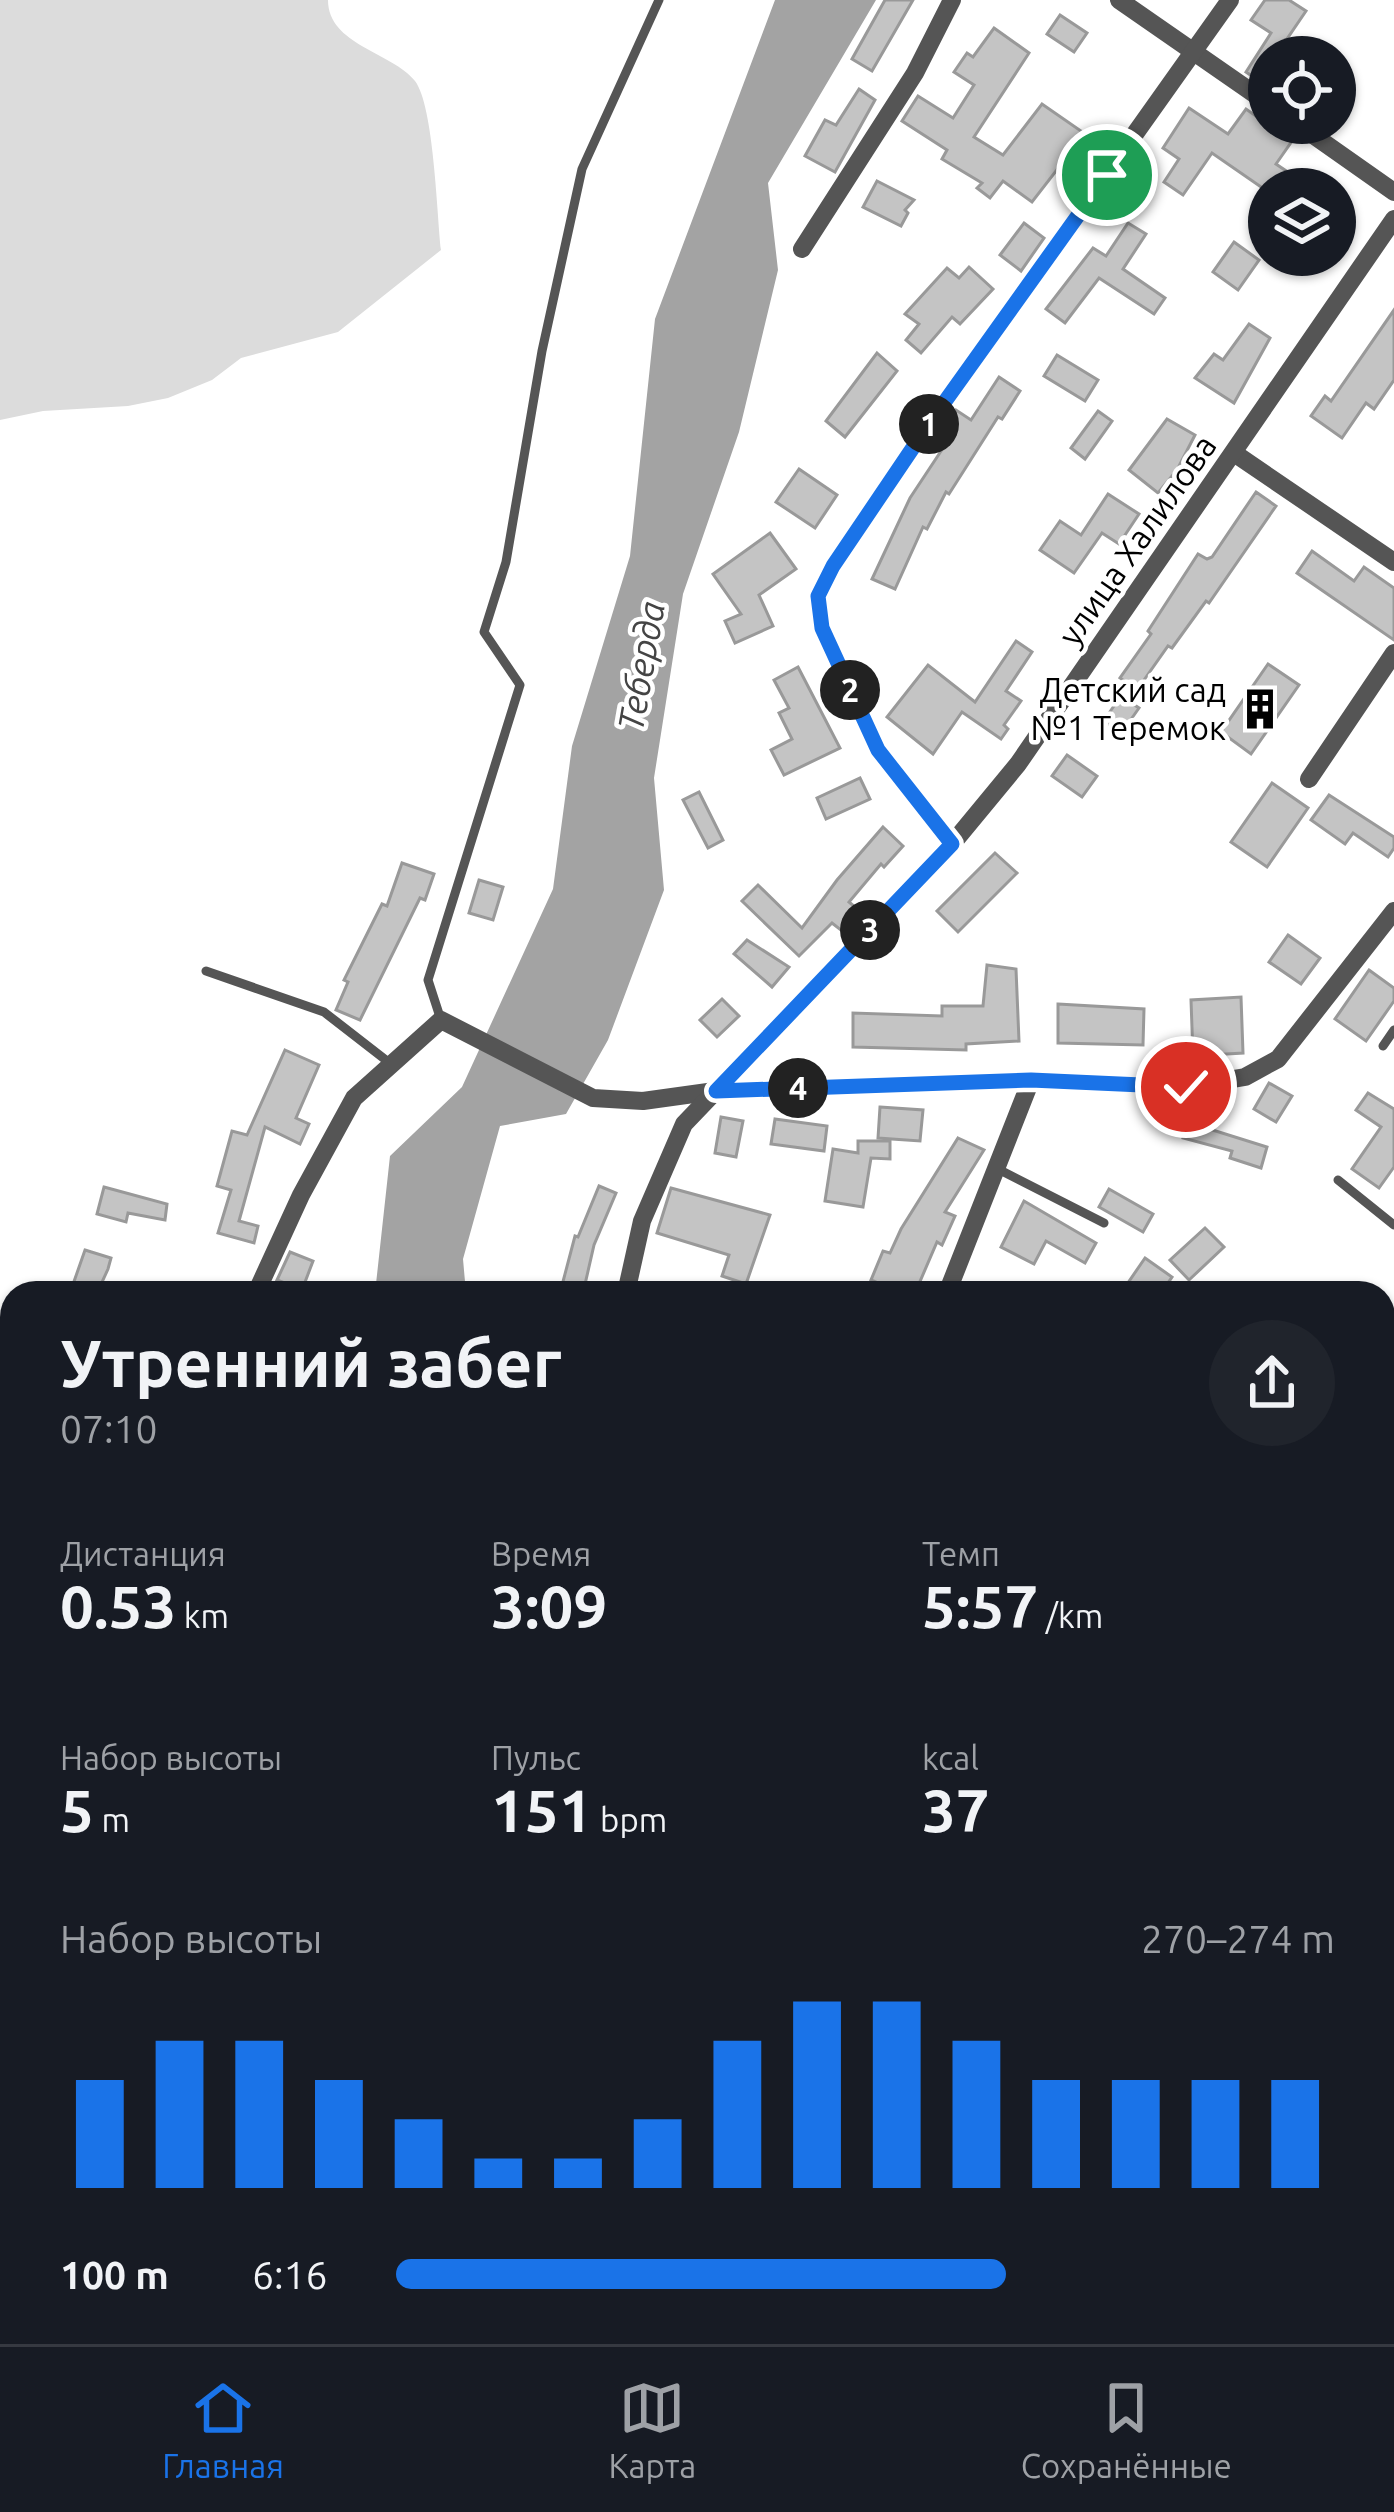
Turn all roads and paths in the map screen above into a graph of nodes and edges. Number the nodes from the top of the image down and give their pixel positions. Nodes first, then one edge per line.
1 (659, 0) edge
2 (952, 0) edge
3 (1119, 0) edge
4 (1230, 0) edge
5 (1195, 52) junction
6 (1248, 89) edge
7 (1326, 144) edge
8 (1394, 192) edge
9 (1394, 219) edge
10 (802, 249) dead end
11 (1234, 453) junction
12 (1394, 562) edge
13 (1394, 653) edge
14 (1309, 779) dead end
15 (952, 844) junction
16 (1394, 910) edge
17 (206, 971) dead end
18 (440, 1020) junction
19 (1394, 1030) edge
20 (1383, 1046) dead end
21 (391, 1064) junction
22 (1031, 1080) junction
23 (716, 1091) junction
24 (996, 1168) junction
25 (1338, 1180) dead end
26 (1104, 1223) dead end
27 (1394, 1226) edge
28 (262, 1281) edge
29 (629, 1281) edge
30 (952, 1281) edge

1 - 18 lane
2 - 10 street
3 - 5 street
4 - 5 street
5 - 6 street
5 - 15 street
7 - 8 street
9 - 11 street, улица Халилова
11 - 12 street
11 - 15 street, улица Халилова
13 - 14 street
15 - 23 street, улица Халилова
16 - 22 street
17 - 21 lane
18 - 21 street
18 - 23 street
19 - 20 lane
21 - 28 street
22 - 23 street
22 - 24 street
23 - 29 street, улица Халилова
24 - 26 lane
24 - 30 street
25 - 27 lane

